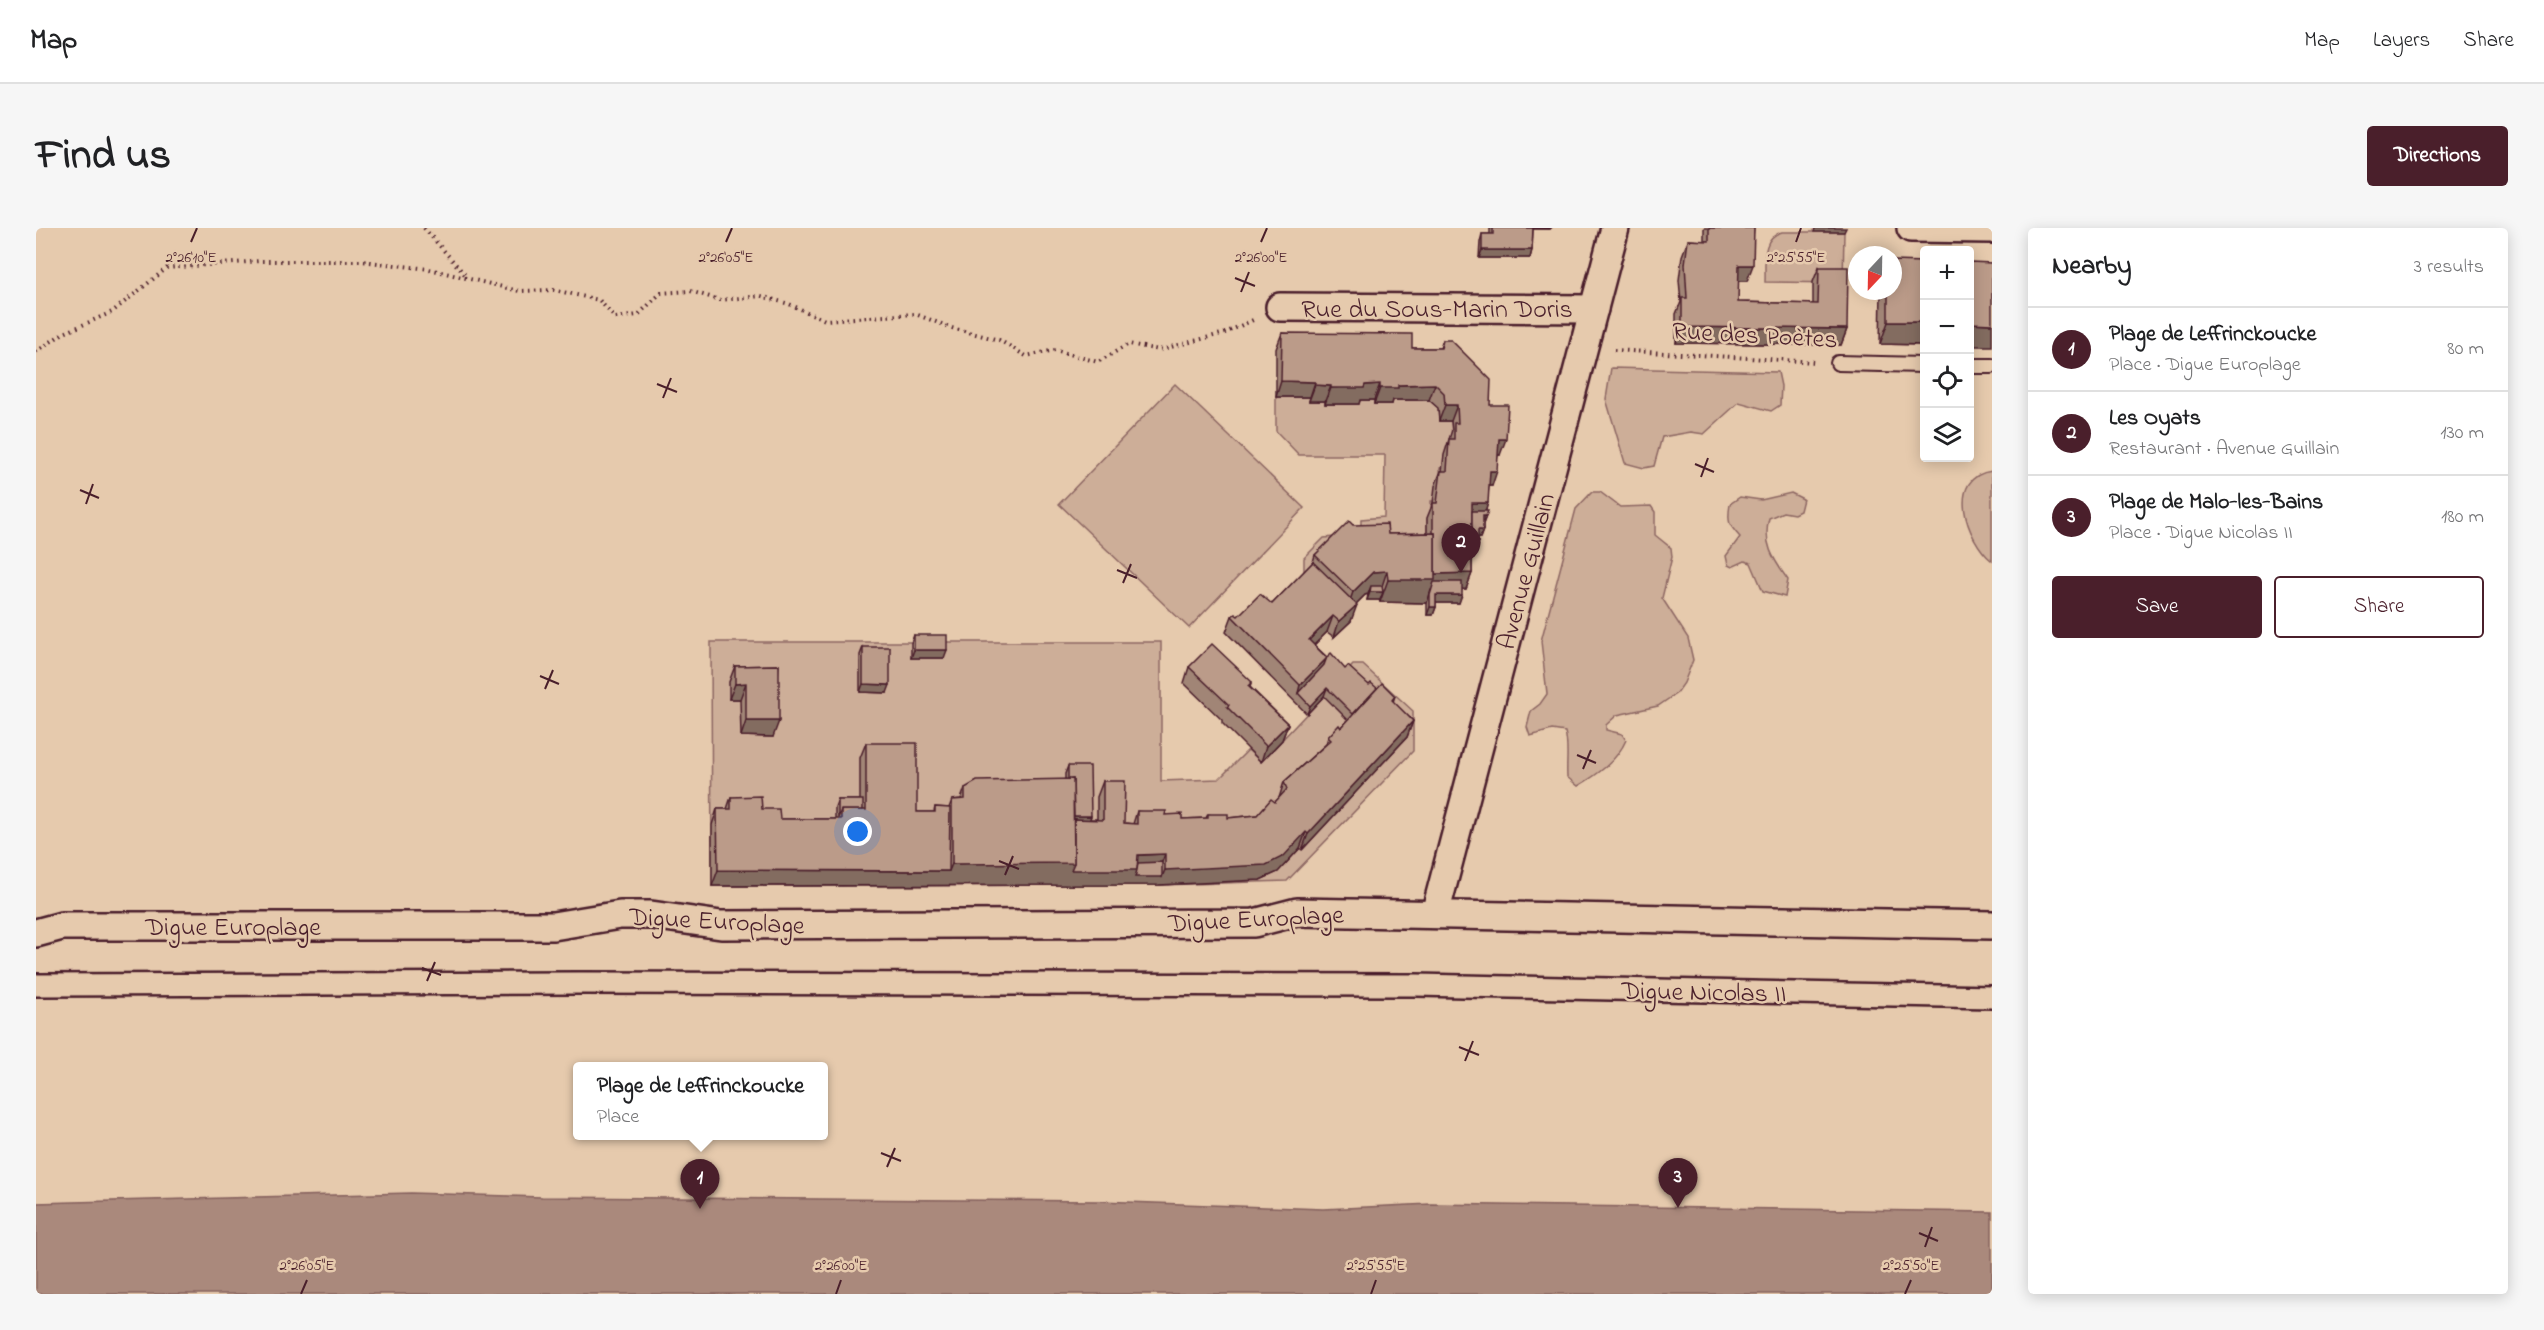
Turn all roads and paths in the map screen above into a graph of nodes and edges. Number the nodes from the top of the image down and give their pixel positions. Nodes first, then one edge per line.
1 (424, 228) edge
2 (1615, 228) edge
3 (1911, 228) edge
4 (1992, 229) edge
5 (468, 278) junction
6 (1280, 307) joint
7 (1594, 309) junction
8 (1584, 349) junction
9 (36, 352) edge
10 (1838, 363) joint
11 (1920, 365) edge
12 (1974, 366) edge
13 (1992, 366) edge
14 (1435, 914) junction
15 (1992, 925) edge
16 (36, 933) edge
17 (36, 985) edge
18 (1992, 997) edge

1 - 5 path
2 - 7 street, Avenue Guillain
3 - 4 street
5 - 6 path
5 - 9 path
6 - 7 street, Rue du Sous-Marin Doris
7 - 8 street, Avenue Guillain
8 - 10 path, Rue des Poètes
8 - 14 street, Avenue Guillain
10 - 11 lane, Rue des Poètes
12 - 13 lane
14 - 15 street
14 - 16 street, Digue Europlage
17 - 18 street, Digue Nicolas II

